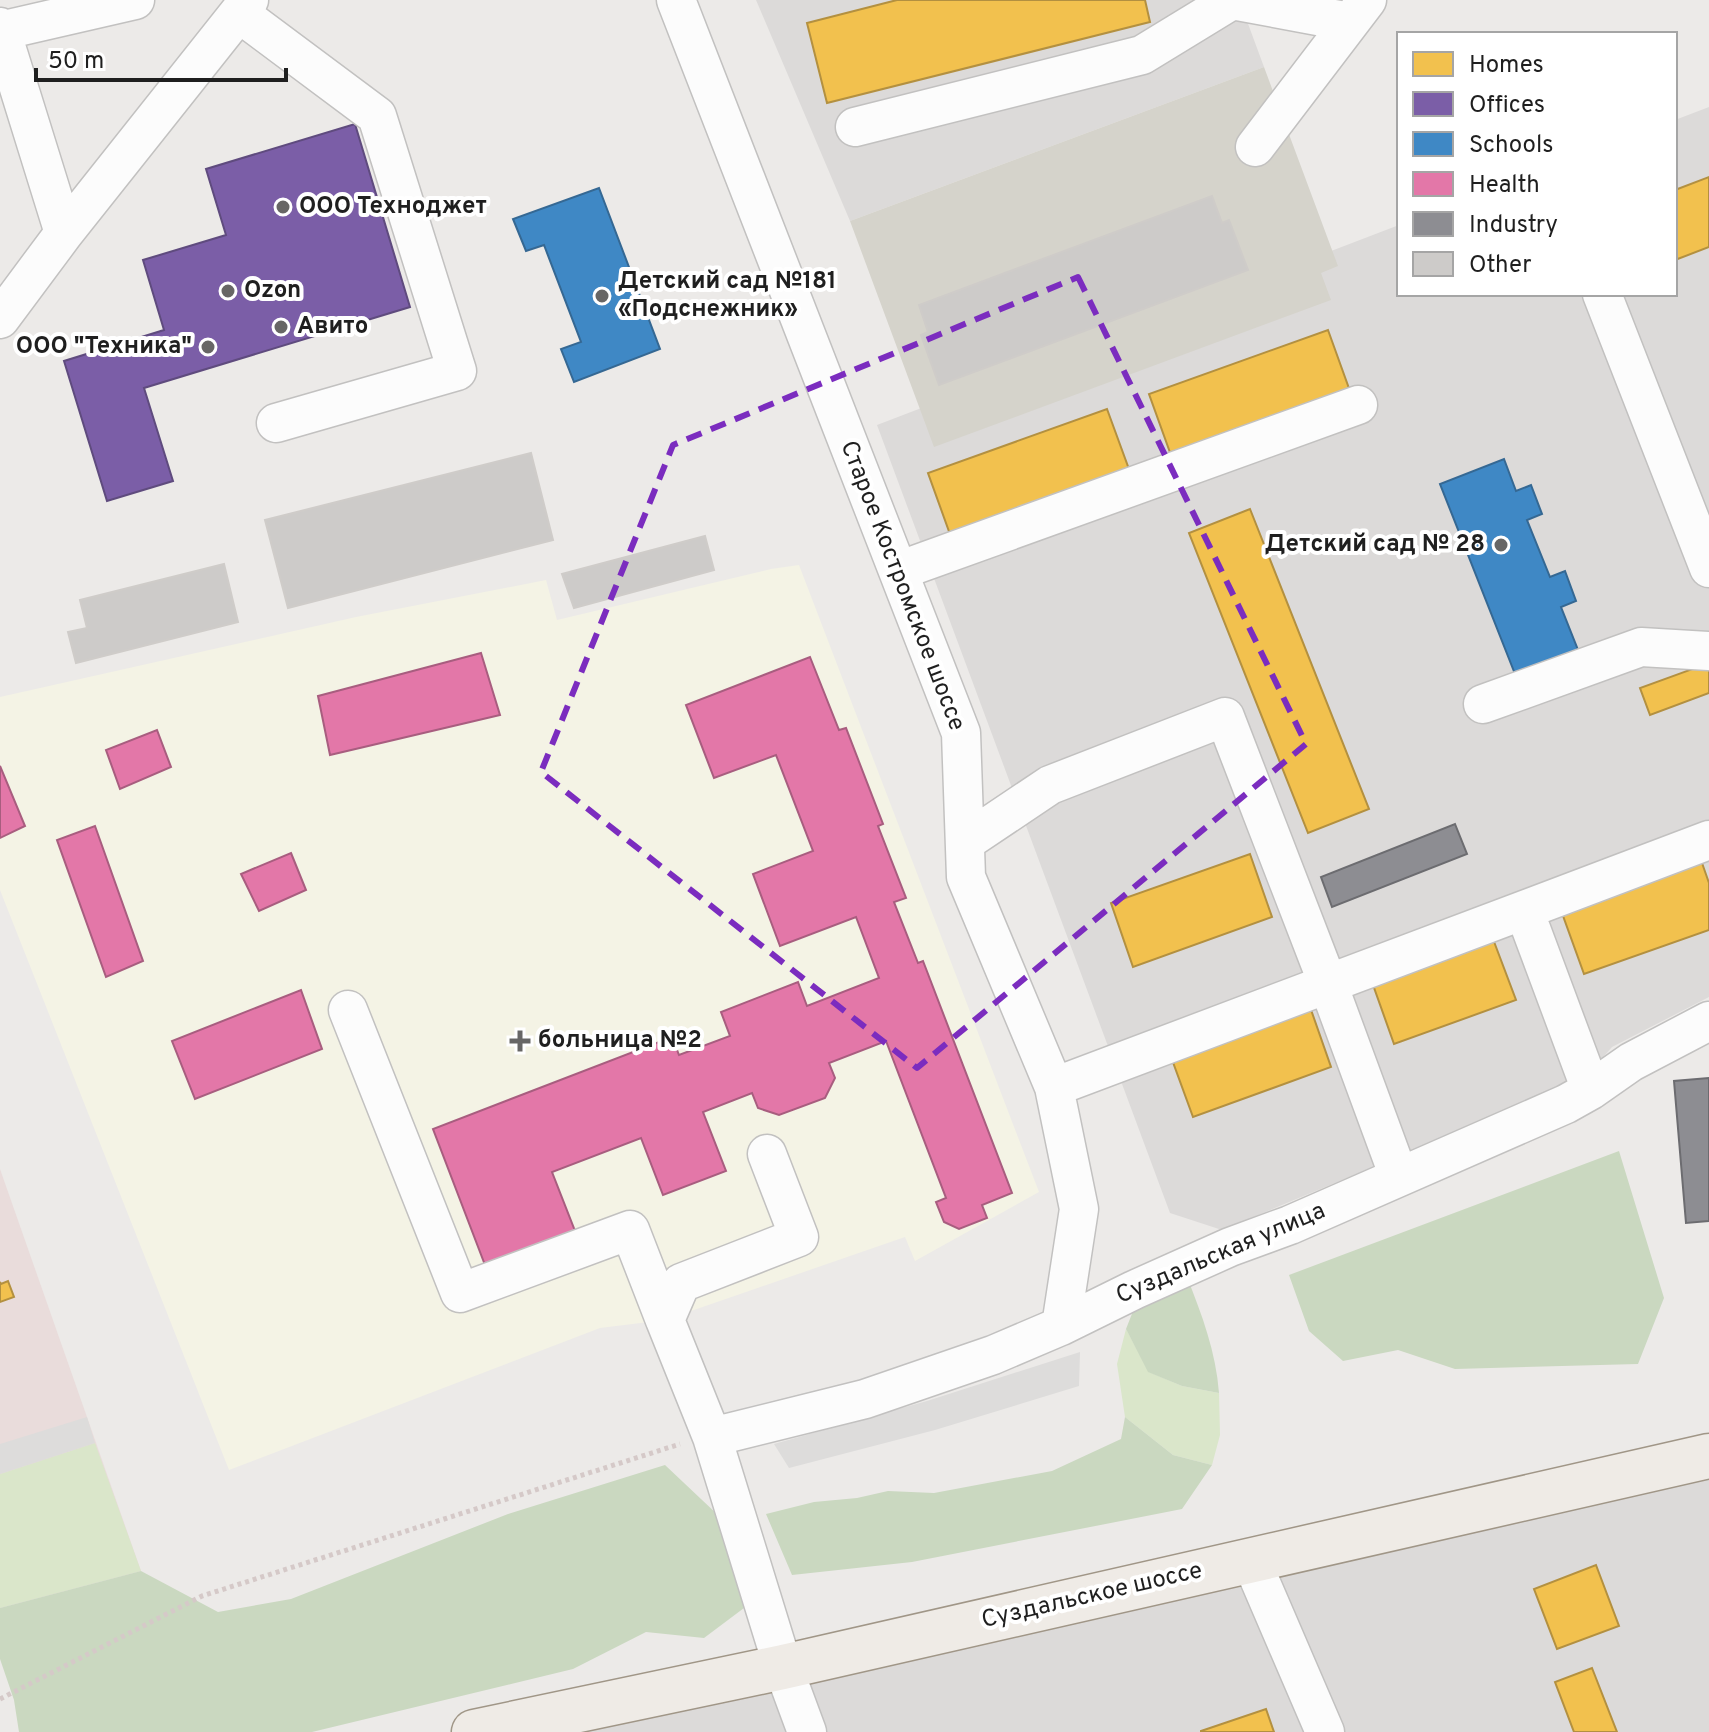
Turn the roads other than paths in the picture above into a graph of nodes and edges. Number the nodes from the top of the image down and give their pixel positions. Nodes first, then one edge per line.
1 (135, 0) edge
2 (676, 0) edge
3 (1232, 0) edge
4 (244, 6) edge
5 (1358, 11) edge
6 (0, 30) edge
7 (855, 127) dead end
8 (1255, 147) dead end
9 (64, 233) junction
10 (1603, 296) edge
11 (0, 319) edge
12 (1358, 405) dead end
13 (276, 423) dead end
14 (1709, 568) edge
15 (898, 571) junction
16 (1709, 651) edge
17 (1483, 704) dead end
18 (1709, 840) edge
19 (965, 842) junction
20 (1524, 910) junction
21 (1328, 984) junction
22 (348, 1010) dead end
23 (1709, 1021) edge
24 (1054, 1087) junction
25 (1591, 1090) junction
26 (767, 1154) dead end
27 (1399, 1177) junction
28 (665, 1320) junction
29 (1061, 1326) junction
30 (712, 1437) junction
31 (1709, 1456) edge
32 (1251, 1560) junction
33 (783, 1667) junction
34 (474, 1732) edge
35 (807, 1732) edge
36 (1325, 1732) edge

1 - 6 street
2 - 15 street, Старое Костромское шоссе
3 - 5 street
3 - 7 street
4 - 9 street
4 - 13 street
5 - 8 street
6 - 9 street
9 - 11 street
10 - 14 street
12 - 15 street
15 - 19 street, Старое Костромское шоссе
16 - 17 street
18 - 20 street
19 - 21 street
19 - 24 street, Старое Костромское шоссе
20 - 21 street
20 - 25 street
21 - 24 street
21 - 27 street
22 - 28 street
23 - 25 street, Суздальская улица
24 - 29 street, Старое Костромское шоссе
25 - 27 street, Суздальская улица
26 - 28 street
27 - 29 street, Суздальская улица
28 - 30 street
29 - 30 street, Суздальская улица
30 - 33 street
31 - 32 main road, Суздальское шоссе
32 - 33 main road, Суздальское шоссе
32 - 36 street
33 - 34 main road, Суздальское шоссе
33 - 35 street

